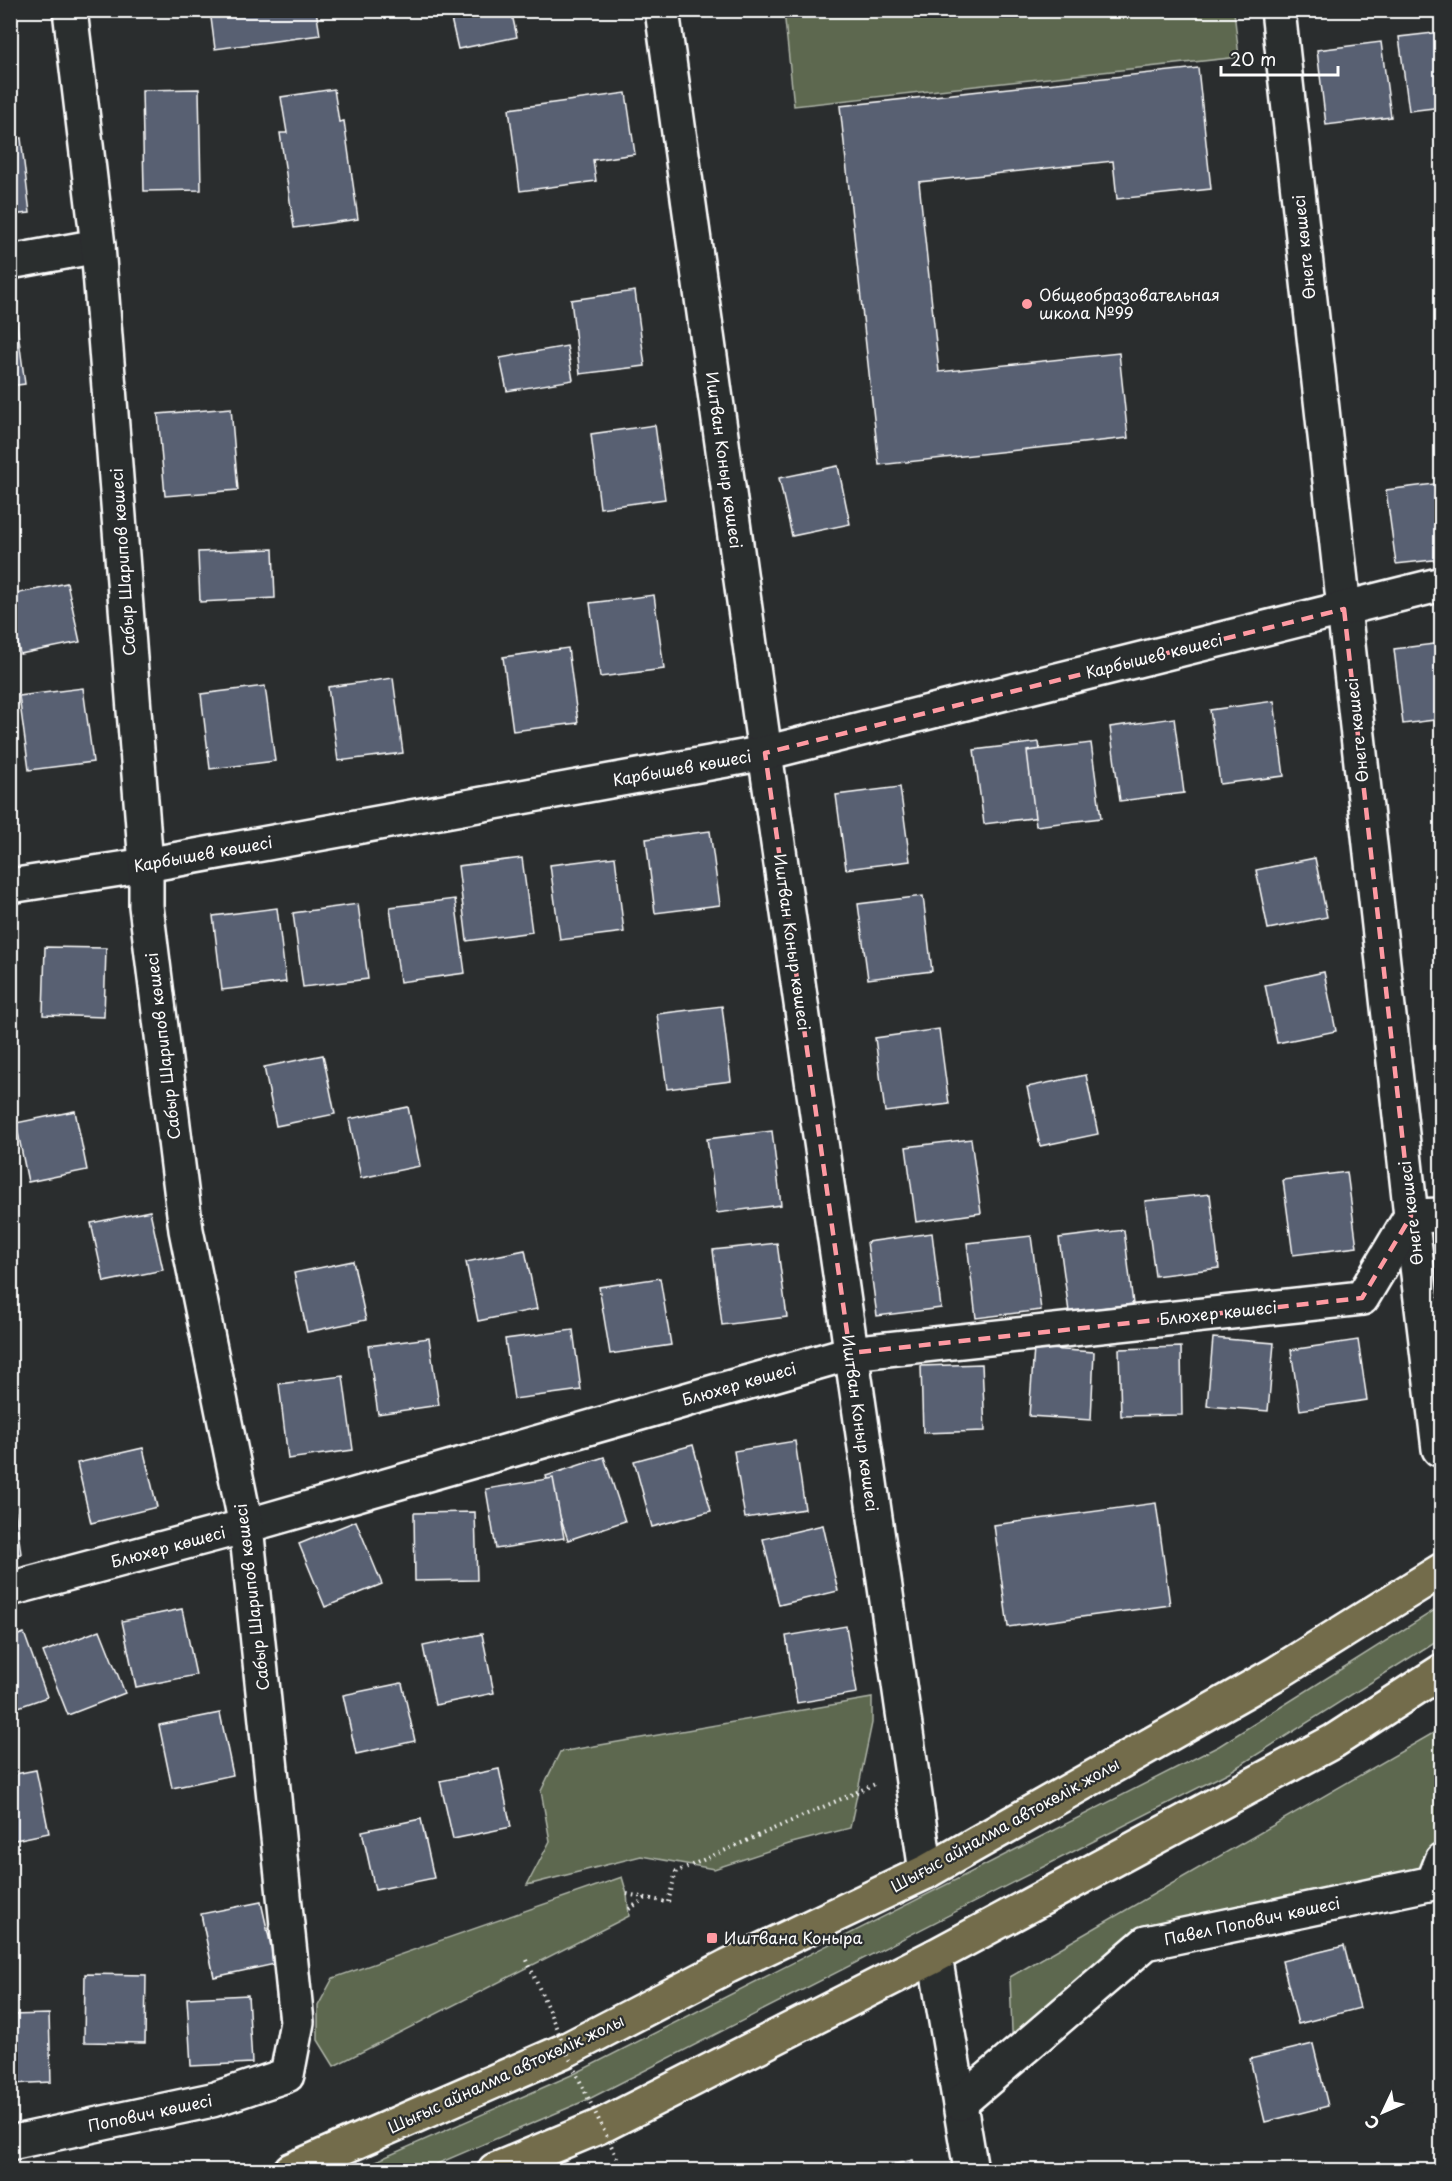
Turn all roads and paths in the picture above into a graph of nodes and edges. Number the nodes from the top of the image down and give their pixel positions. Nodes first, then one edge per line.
1 (70, 10) edge
2 (662, 10) edge
3 (1278, 10) edge
4 (98, 246) junction
5 (10, 262) edge
6 (1442, 584) edge
7 (1344, 609) junction
8 (765, 753) junction
9 (146, 865) junction
10 (10, 886) edge
11 (1426, 1215) edge
12 (850, 1353) junction
13 (1439, 1449) dead end
14 (246, 1526) junction
15 (1442, 1570) edge
16 (10, 1589) edge
17 (1442, 1671) edge
18 (882, 1781) dead end
19 (1442, 1860) edge
20 (926, 1872) junction
21 (627, 1894) dead end
22 (646, 1898) junction
23 (629, 1909) dead end
24 (935, 1956) junction
25 (527, 1960) dead end
26 (566, 2050) junction
27 (287, 2075) joint
28 (960, 2103) junction
29 (10, 2143) edge
30 (291, 2170) edge
31 (495, 2170) edge
32 (623, 2170) edge
33 (971, 2170) edge

1 - 4 street, Сабыр Шарипов көшесі
2 - 8 street, Иштван Коныр көшесі
3 - 7 street, Өнеге көшесі
4 - 5 street
4 - 9 street, Сабыр Шарипов көшесі
6 - 7 street, Карбышев көшесі
7 - 8 street, Карбышев көшесі
7 - 11 street, Өнеге көшесі
8 - 9 street, Карбышев көшесі
8 - 12 street, Иштван Коныр көшесі
9 - 10 street, Карбышев көшесі
9 - 14 street, Сабыр Шарипов көшесі
11 - 12 street, Блюхер көшесі
11 - 13 street, Өнеге көшесі
12 - 14 street, Блюхер көшесі
12 - 20 street, Иштван Коныр көшесі
14 - 16 street, Блюхер көшесі
14 - 27 street, Сабыр Шарипов көшесі
15 - 20 main road, Шығыс айналма автокөлік жолы
17 - 24 main road
18 - 22 path
19 - 28 street, Павел Попович көшесі
20 - 26 main road, Шығыс айналма автокөлік жолы
21 - 22 path
22 - 23 path
24 - 28 street
24 - 31 main road
25 - 26 path, bridge
26 - 30 main road, Шығыс айналма автокөлік жолы
26 - 32 path, bridge
27 - 29 street, Попович көшесі
28 - 33 street

